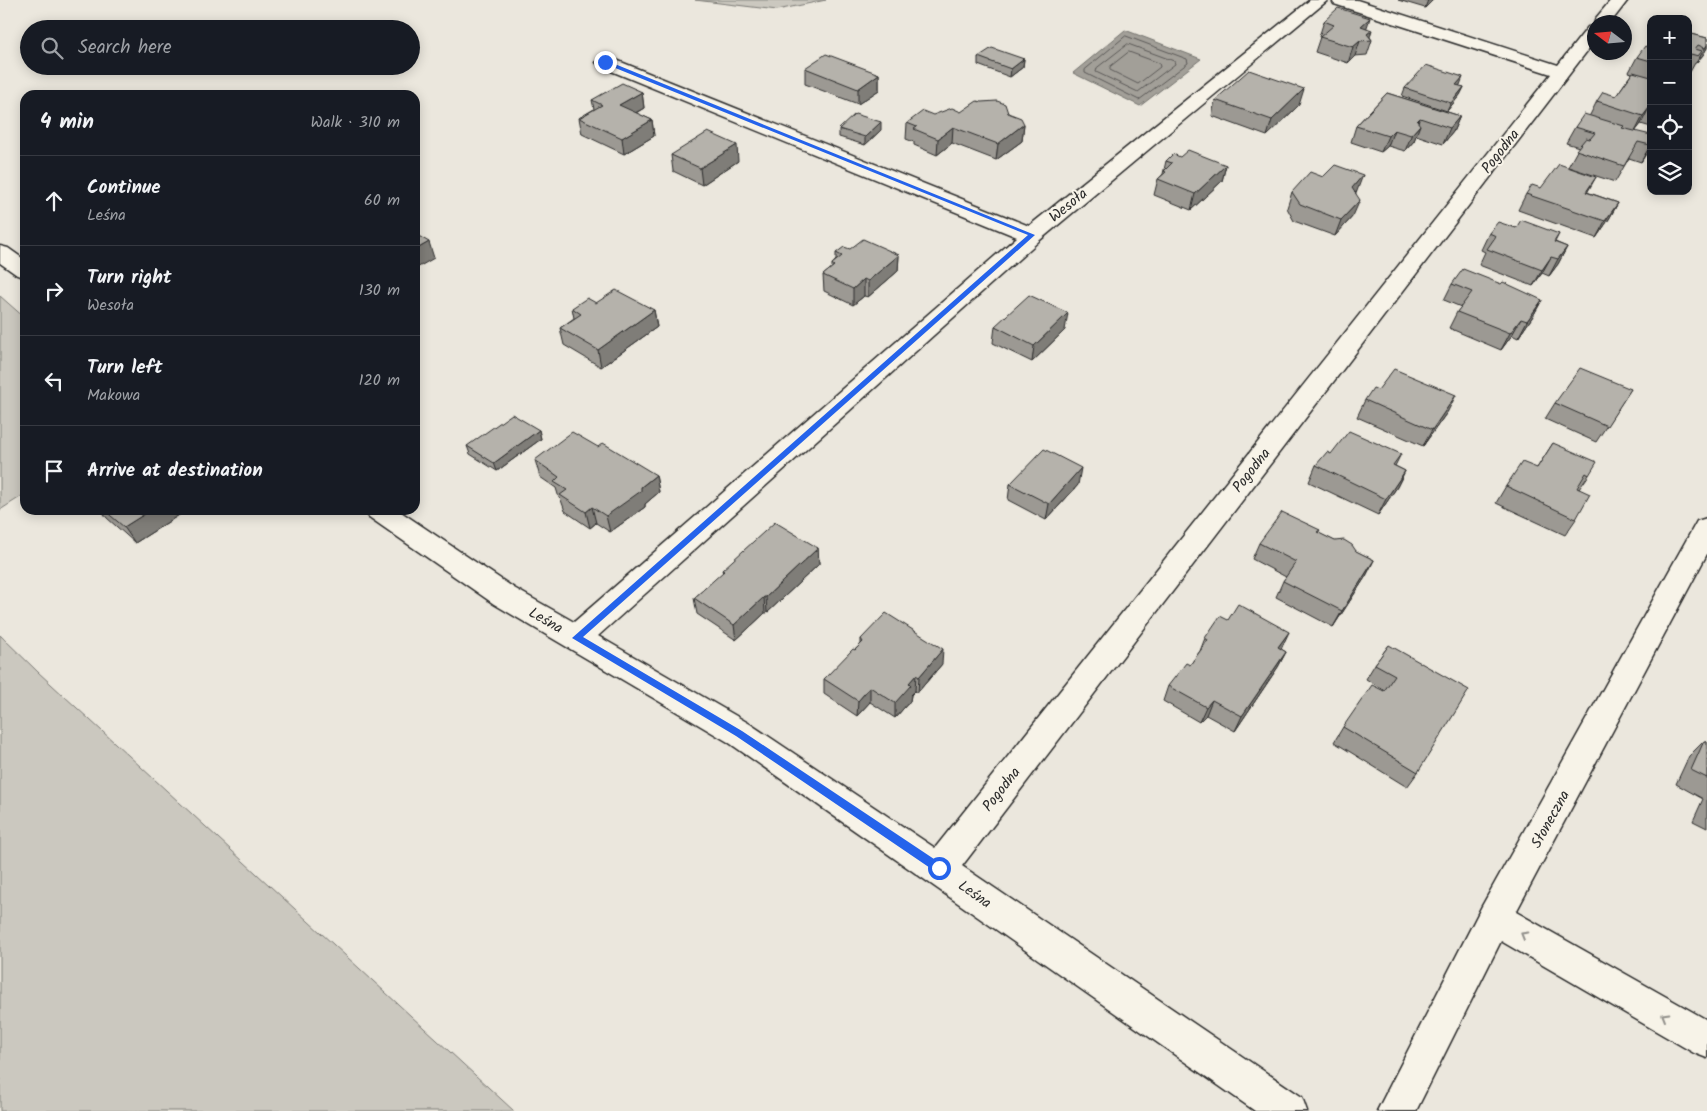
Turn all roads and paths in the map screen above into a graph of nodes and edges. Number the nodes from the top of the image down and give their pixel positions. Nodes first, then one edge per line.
1 (1320, 0) edge
2 (1340, 0) edge
3 (1620, 0) edge
4 (1608, 15) edge
5 (1587, 40) edge
6 (605, 62) dead end
7 (1562, 72) junction
8 (1032, 235) junction
9 (0, 253) edge
10 (20, 267) edge
11 (385, 515) edge
12 (1707, 528) edge
13 (576, 638) junction
14 (939, 868) junction
15 (1494, 918) junction
16 (1707, 1040) edge
17 (1288, 1111) edge
18 (1396, 1111) edge

1 - 8 street, Wesoła
2 - 7 street
3 - 4 street
5 - 7 street, Pogodna
6 - 8 street
7 - 14 street, Pogodna
8 - 13 street, Wesoła
9 - 10 street
11 - 13 street, Leśna
12 - 15 street, Słoneczna
13 - 14 street, Leśna
14 - 17 street, Leśna
16 -> 15 street
15 - 18 street, Słoneczna

